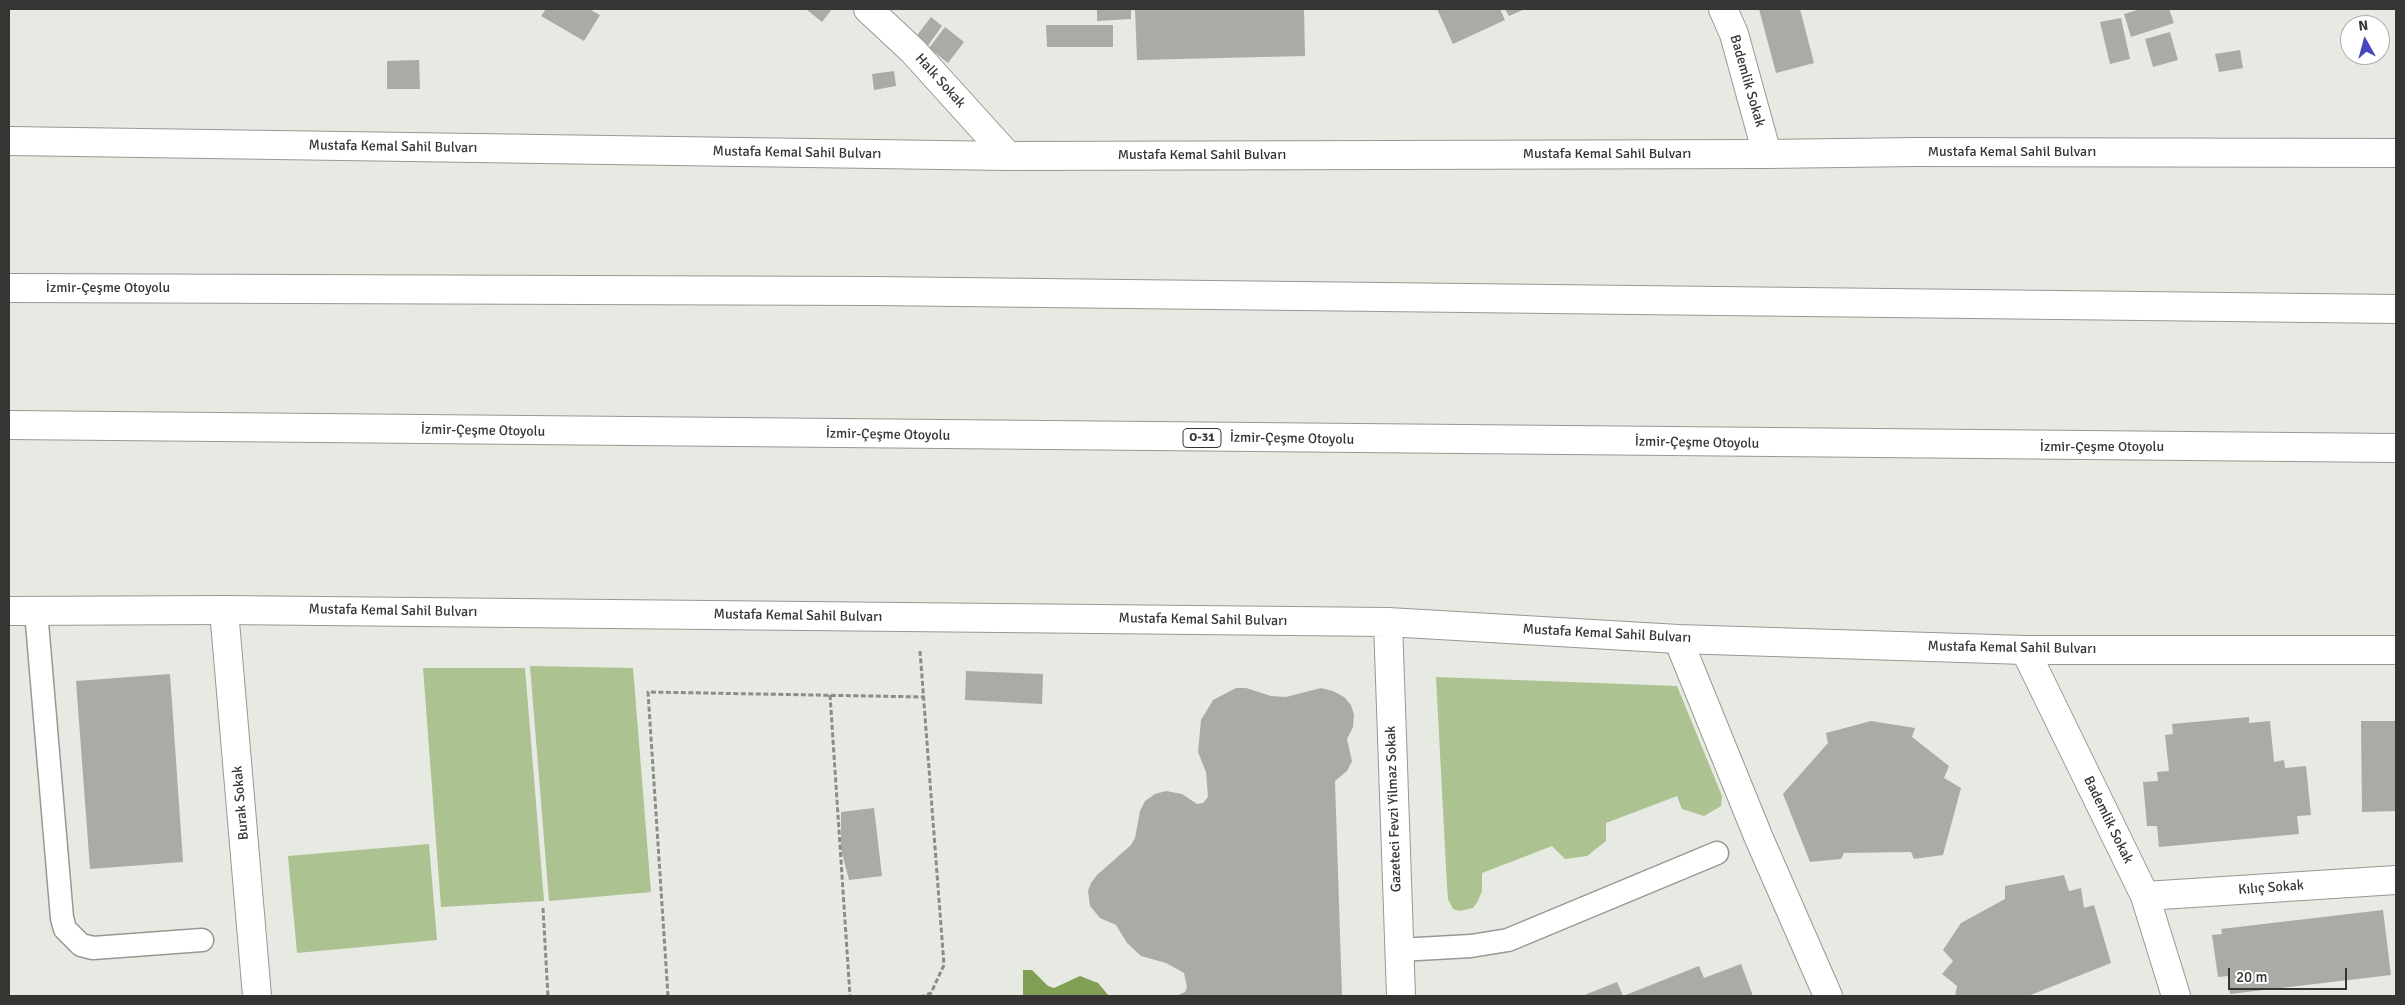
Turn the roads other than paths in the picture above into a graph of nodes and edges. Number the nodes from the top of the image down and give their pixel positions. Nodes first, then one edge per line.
1 (868, 9) edge
2 (1723, 9) edge
3 (9, 141) edge
4 (2396, 153) edge
5 (1767, 154) junction
6 (1008, 156) junction
7 (9, 288) edge
8 (2396, 308) edge
9 (9, 425) edge
10 (2396, 448) edge
11 (224, 610) junction
12 (9, 611) edge
13 (36, 611) junction
14 (1388, 622) junction
15 (1678, 639) junction
16 (2025, 650) junction
17 (2396, 650) edge
18 (1717, 853) dead end
19 (2396, 880) edge
20 (2145, 896) junction
21 (202, 940) dead end
22 (1399, 950) junction
23 (257, 996) edge
24 (1401, 996) edge
25 (1828, 996) edge
26 (2176, 996) edge

1 - 6 main road, Halk Sokak
2 - 5 main road, Bademlik Sokak
3 - 6 main road, Mustafa Kemal Sahil Bulvarı
4 - 5 main road, Mustafa Kemal Sahil Bulvarı
5 - 6 main road, Mustafa Kemal Sahil Bulvarı
7 - 8 main road, İzmir-Çeşme Otoyolu
9 - 10 main road, İzmir-Çeşme Otoyolu / O-31
11 - 13 main road, Mustafa Kemal Sahil Bulvarı
11 - 14 main road, Mustafa Kemal Sahil Bulvarı
11 - 23 main road, Burak Sokak
12 - 13 main road, Mustafa Kemal Sahil Bulvarı
13 - 21 lane
14 - 15 main road, Mustafa Kemal Sahil Bulvarı
14 - 22 main road, Gazeteci Fevzi Yilmaz Sokak
15 - 16 main road, Mustafa Kemal Sahil Bulvarı
15 - 25 main road
16 - 17 main road, Mustafa Kemal Sahil Bulvarı
16 - 20 main road, Bademlik Sokak
18 - 22 lane
19 - 20 main road, Kılıç Sokak
20 - 26 main road, Bademlik Sokak
22 - 24 main road, Gazeteci Fevzi Yilmaz Sokak

